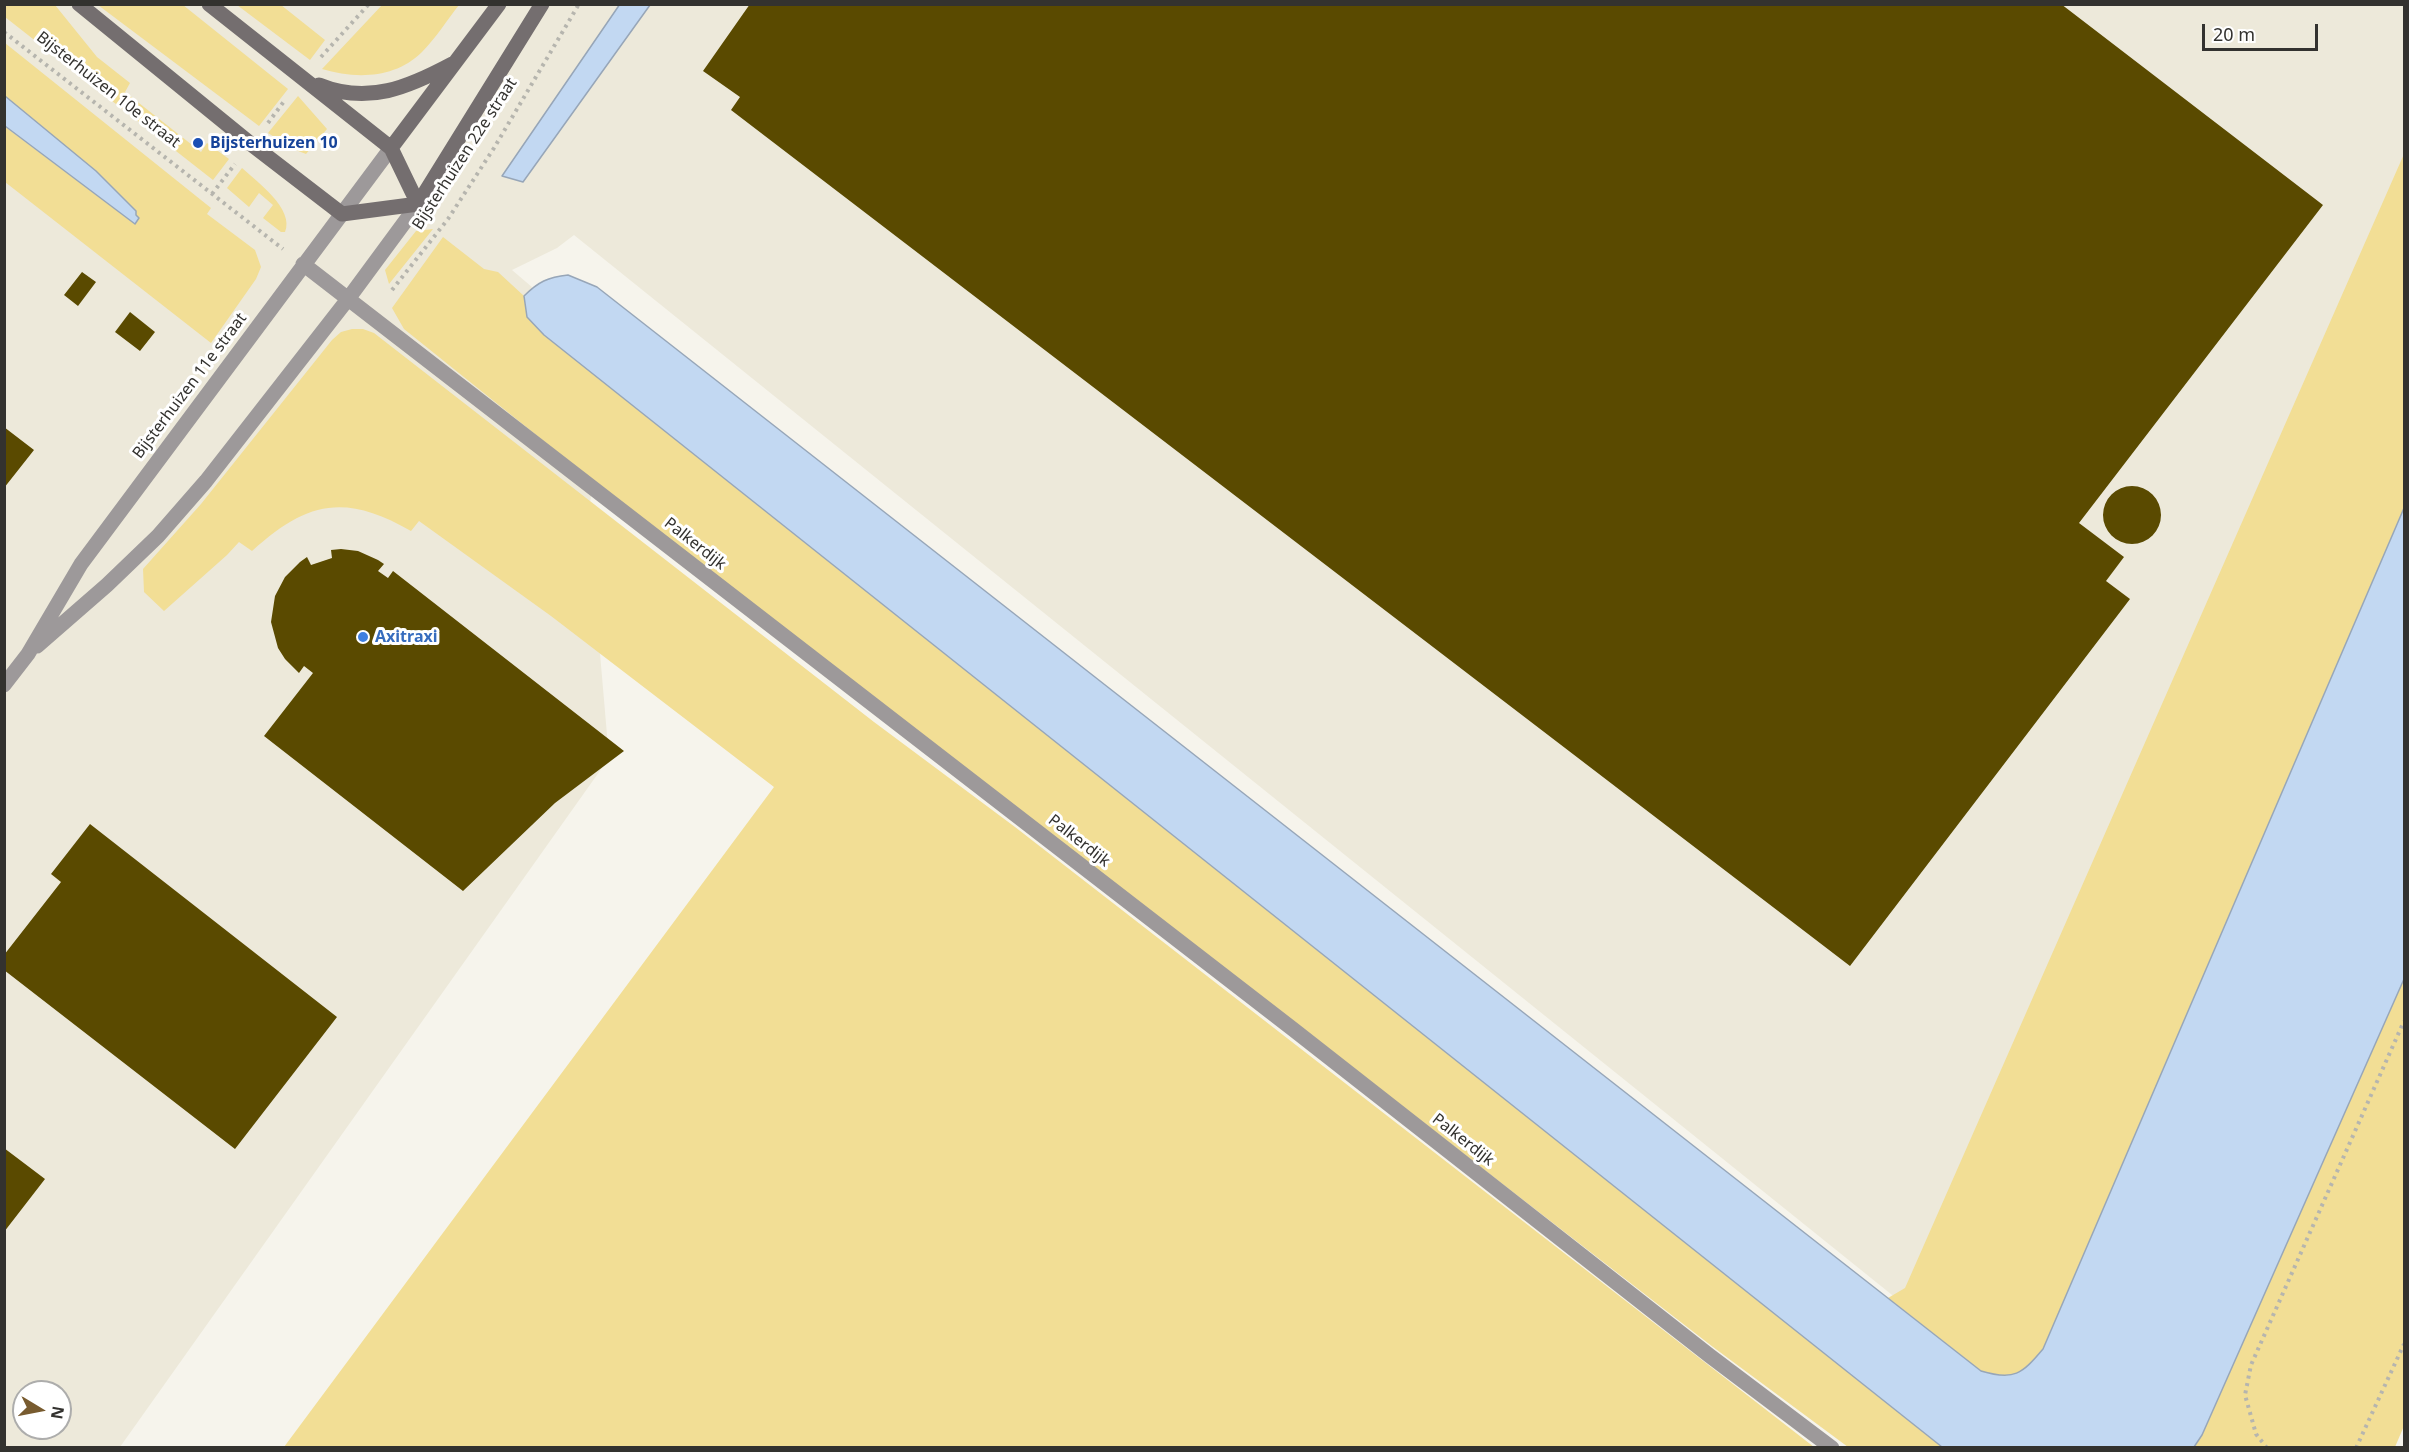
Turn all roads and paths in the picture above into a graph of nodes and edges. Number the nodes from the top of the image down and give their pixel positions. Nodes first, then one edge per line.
1 (79, 4) edge
2 (209, 4) edge
3 (498, 4) edge
4 (542, 4) edge
5 (579, 4) edge
6 (4, 32) edge
7 (457, 61) junction
8 (302, 78) junction
9 (391, 148) junction
10 (418, 204) junction
11 (342, 214) junction
12 (303, 264) junction
13 (348, 299) junction
14 (371, 317) junction
15 (28, 654) junction
16 (4, 685) edge
17 (2404, 1021) edge
18 (2404, 1344) edge
19 (1832, 1448) edge
20 (2267, 1448) edge
21 (2355, 1448) edge

1 - 11 main road
2 - 8 main road
3 - 7 main road
4 - 10 main road, Bijsterhuizen 22e straat
5 - 14 path, Bijsterhuizen 22e straat
6 - 12 path, Bijsterhuizen 10e straat
7 - 8 main road
7 - 9 main road
8 - 9 main road
9 - 10 main road
9 - 11 street, Bijsterhuizen 11e straat
10 - 11 main road
10 - 13 street, Bijsterhuizen 11e straat
11 - 12 street, Bijsterhuizen 11e straat
12 - 13 street, Palkerdijk
12 - 15 street, Bijsterhuizen 11e straat
13 - 14 street, Palkerdijk
13 - 15 street, Bijsterhuizen 11e straat
14 - 19 street, Palkerdijk
15 - 16 street, Bijsterhuizen 11e straat
17 - 20 path
18 - 21 path

